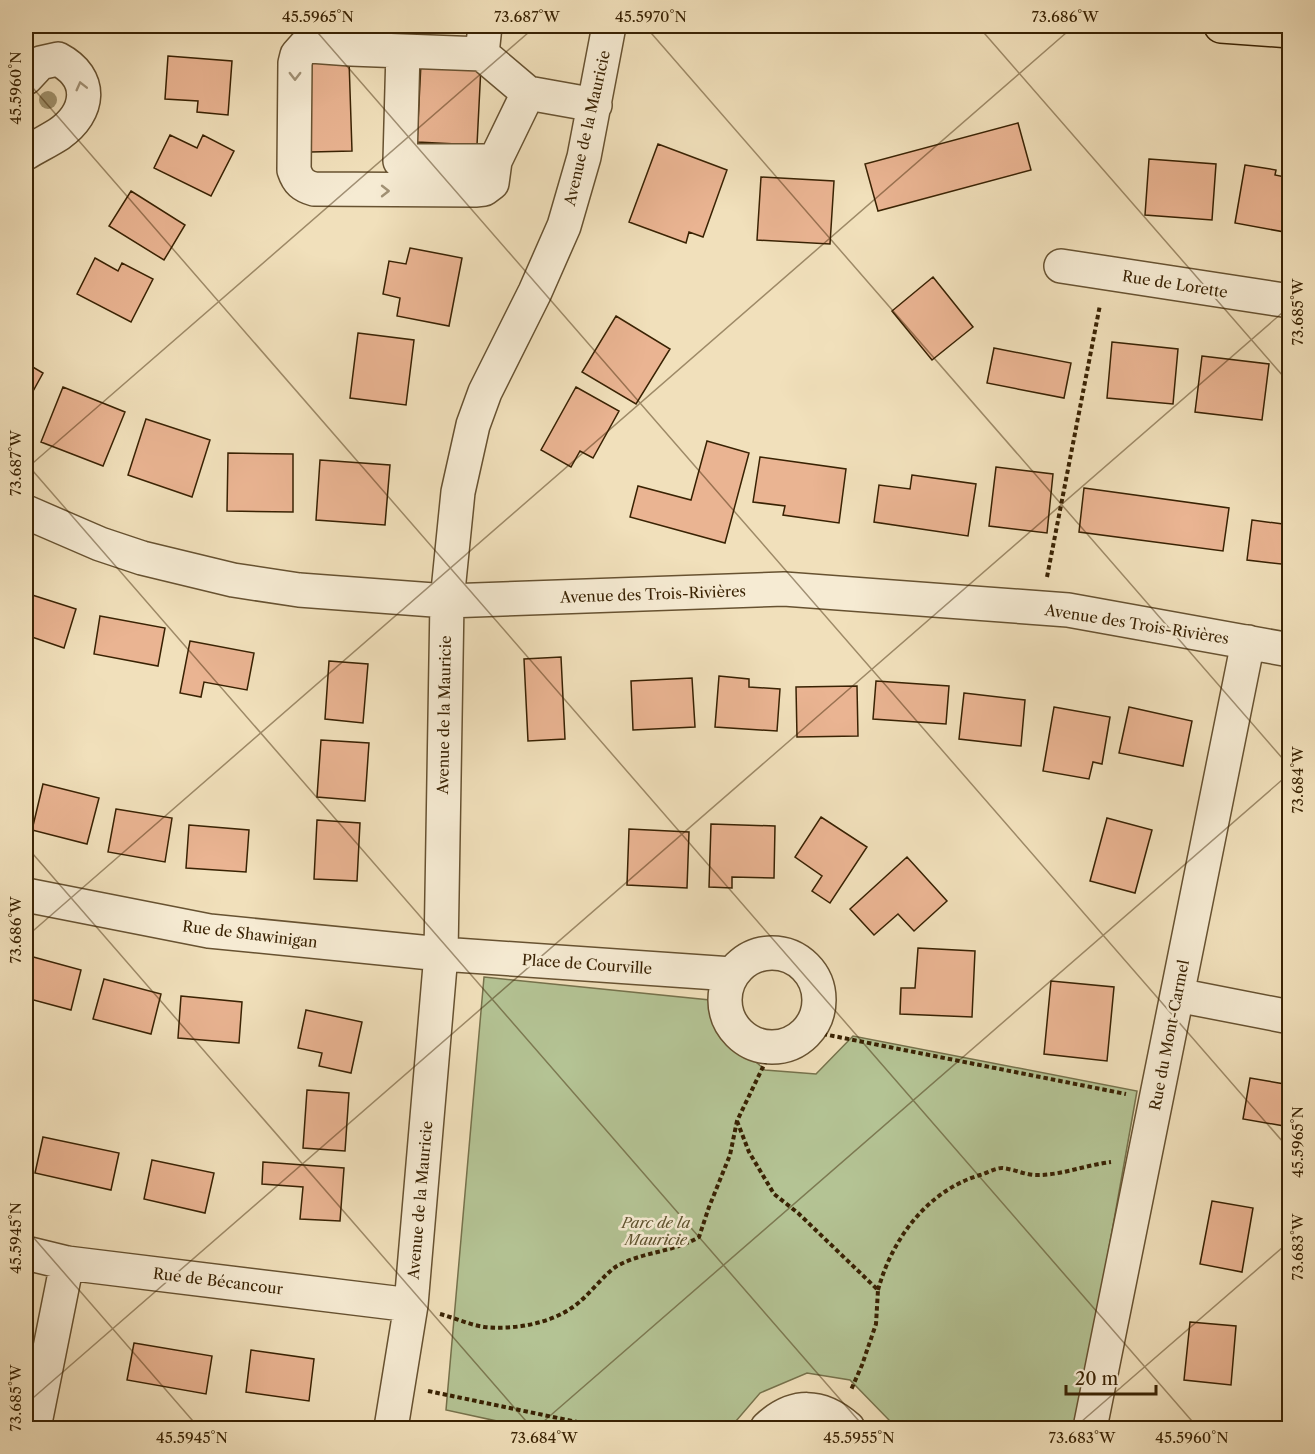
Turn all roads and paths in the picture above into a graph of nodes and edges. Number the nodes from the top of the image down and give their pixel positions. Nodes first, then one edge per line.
1 (609, 26) edge
2 (1221, 26) edge
3 (1290, 31) edge
4 (352, 37) edge
5 (483, 40) edge
6 (403, 51) junction
7 (26, 78) edge
8 (528, 93) junction
9 (595, 105) junction
10 (26, 153) edge
11 (495, 161) junction
12 (1061, 266) dead end
13 (1101, 298) dead end
14 (1290, 301) edge
15 (26, 512) edge
16 (1045, 589) dead end
17 (447, 601) junction
18 (1248, 642) junction
19 (1290, 650) edge
20 (26, 895) edge
21 (441, 954) junction
22 (732, 974) junction
23 (1177, 995) junction
24 (1290, 1017) edge
25 (808, 1031) junction
26 (772, 1048) junction
27 (1156, 1100) junction
28 (737, 1120) junction
29 (1144, 1158) junction
30 (26, 1253) edge
31 (68, 1263) junction
32 (878, 1290) junction
33 (411, 1305) junction
34 (398, 1384) junction
35 (843, 1424) edge
36 (34, 1428) edge
37 (390, 1428) edge
38 (606, 1428) edge
39 (767, 1428) edge
40 (1090, 1428) edge

1 - 9 street, Avenue de la Mauricie
2 - 3 main road
4 - 6 street
4 -> 11 street
5 - 6 street
5 - 8 street
6 - 11 street
10 -> 7 street
8 - 9 street
8 - 11 street
9 - 17 street, Avenue de la Mauricie
12 - 14 street, Rue de Lorette
13 - 16 path
15 - 17 street, Avenue des Trois-Rivières
17 - 18 street, Avenue des Trois-Rivières
17 - 21 street, Avenue de la Mauricie
18 - 19 street, Avenue des Trois-Rivières
18 - 23 street, Rue du Mont-Carmel
20 - 21 street, Rue de Shawinigan
21 - 22 street, Place de Courville
21 - 33 street, Avenue de la Mauricie
22 - 25 street
22 - 26 street
23 - 24 street
23 - 27 street, Rue du Mont-Carmel
25 - 26 street
25 - 27 path
26 - 28 path
27 - 29 street, Rue du Mont-Carmel
28 - 32 path
28 - 33 path
29 - 32 path
29 - 40 street, Rue du Mont-Carmel
30 - 31 street, Rue de Bécancour
31 - 33 street, Rue de Bécancour
31 - 36 street
32 - 35 path
33 - 34 street, Avenue de la Mauricie
34 - 37 street, Avenue de la Mauricie
34 - 38 path
35 - 39 street

